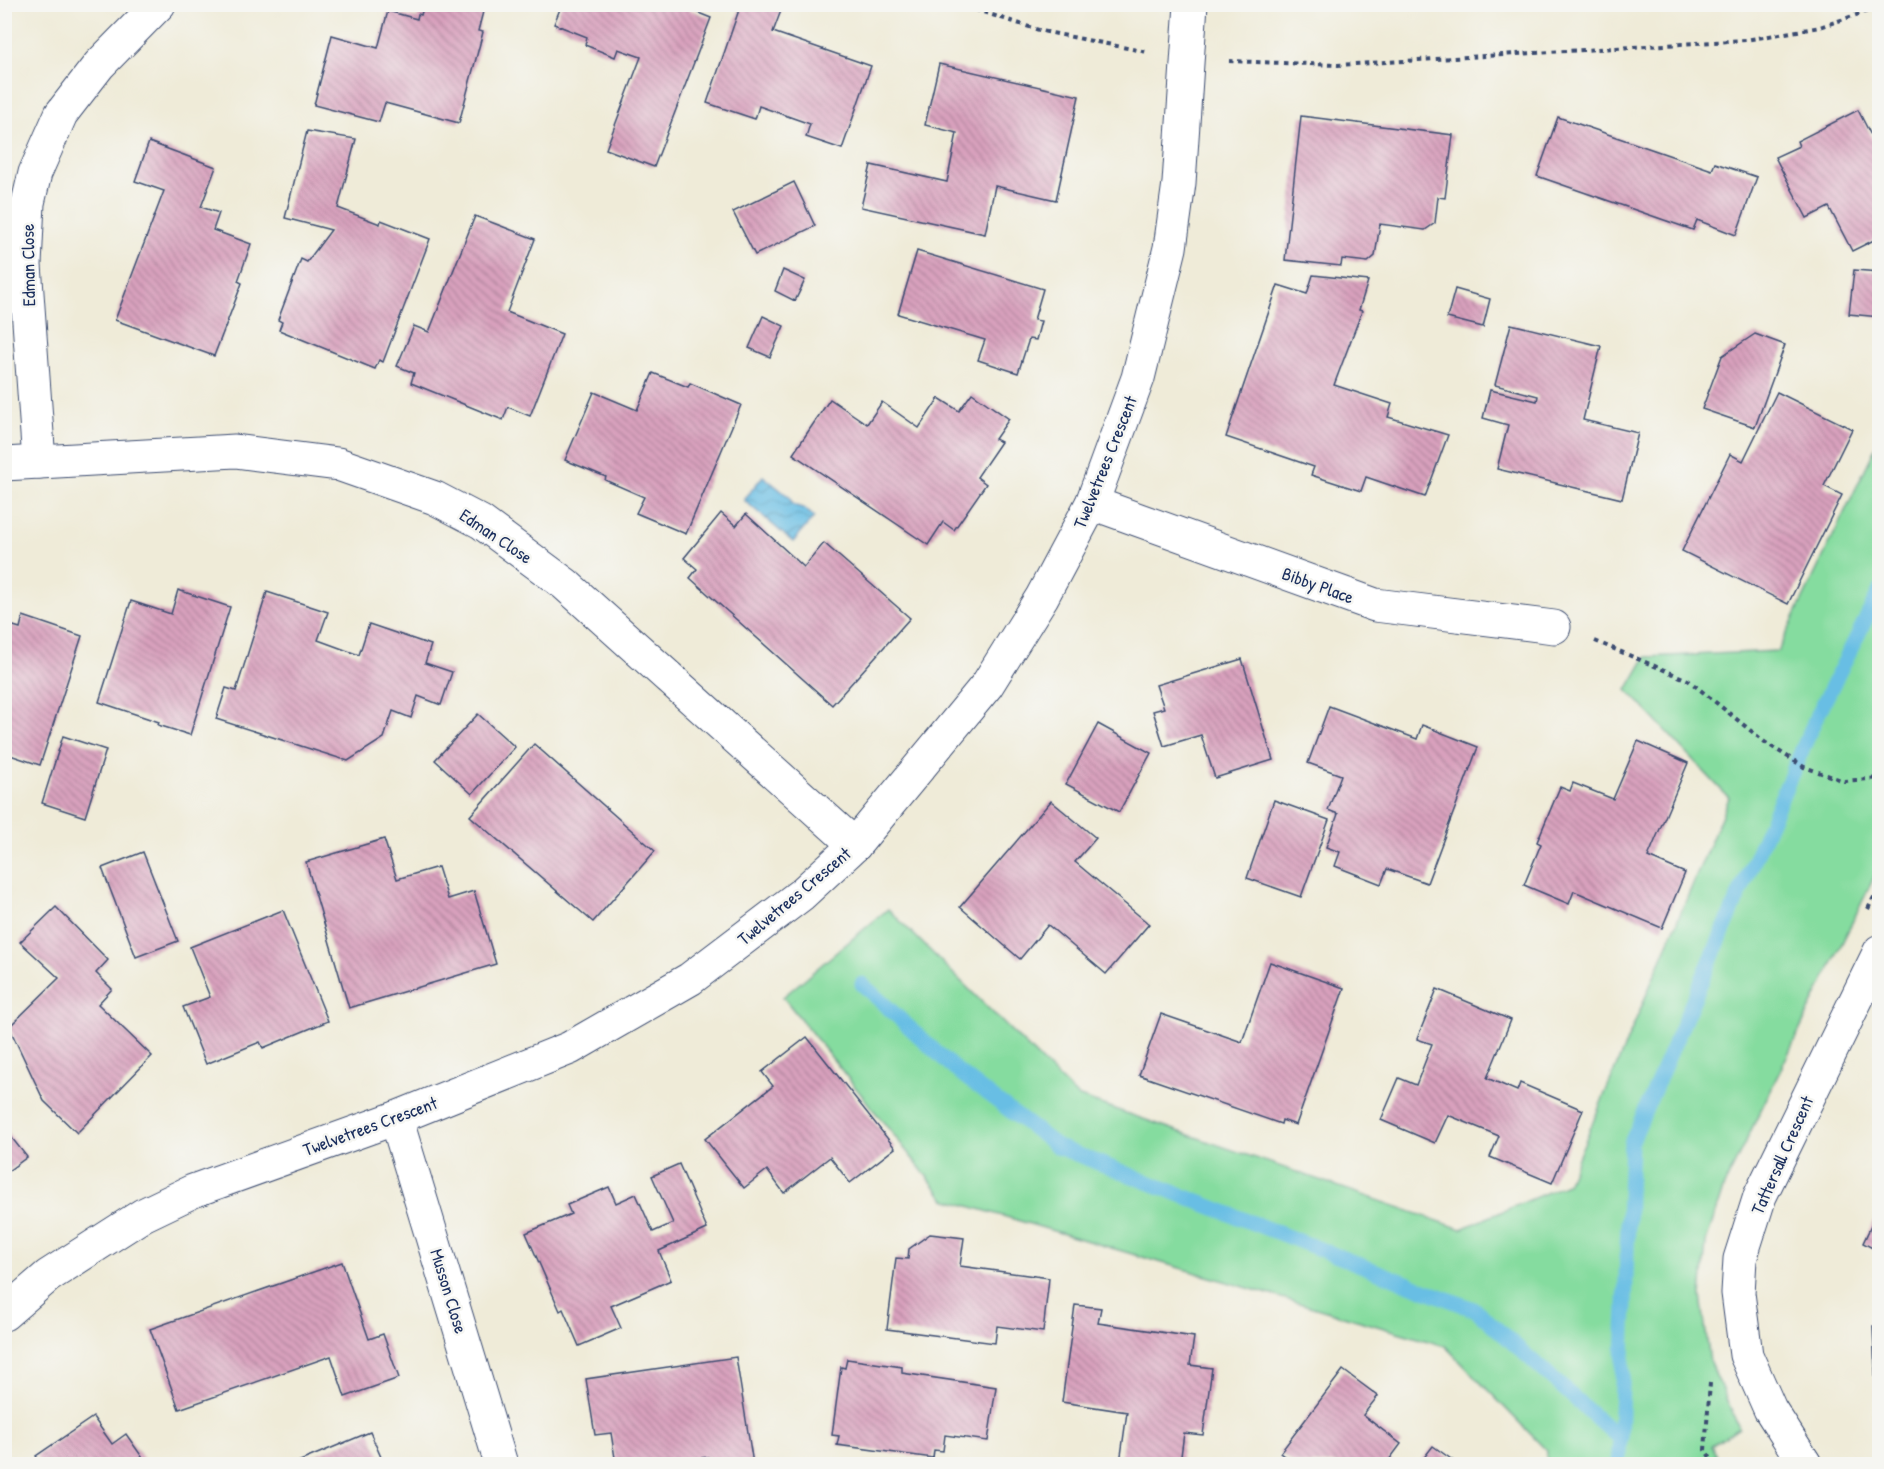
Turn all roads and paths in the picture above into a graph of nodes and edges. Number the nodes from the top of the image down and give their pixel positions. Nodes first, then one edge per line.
1 (159, 4) edge
2 (958, 4) edge
3 (1191, 4) edge
4 (1880, 7) edge
5 (1144, 52) dead end
6 (1247, 63) dead end
7 (39, 462) junction
8 (4, 465) edge
9 (1092, 503) junction
10 (1554, 627) joint
11 (1880, 778) edge
12 (855, 845) junction
13 (1880, 951) edge
14 (396, 1118) junction
15 (4, 1314) edge
16 (501, 1464) edge
17 (1804, 1464) edge

1 - 7 street, Edman Close
2 - 5 path
3 - 9 street, Twelvetrees Crescent
4 - 6 path
7 - 8 street, Edman Close
7 - 12 street, Edman Close
9 - 10 street, Bibby Place
9 - 12 street, Twelvetrees Crescent
10 - 11 path
12 - 14 street, Twelvetrees Crescent
13 - 17 street, Tattersall Crescent
14 - 15 street, Twelvetrees Crescent
14 - 16 street, Musson Close

